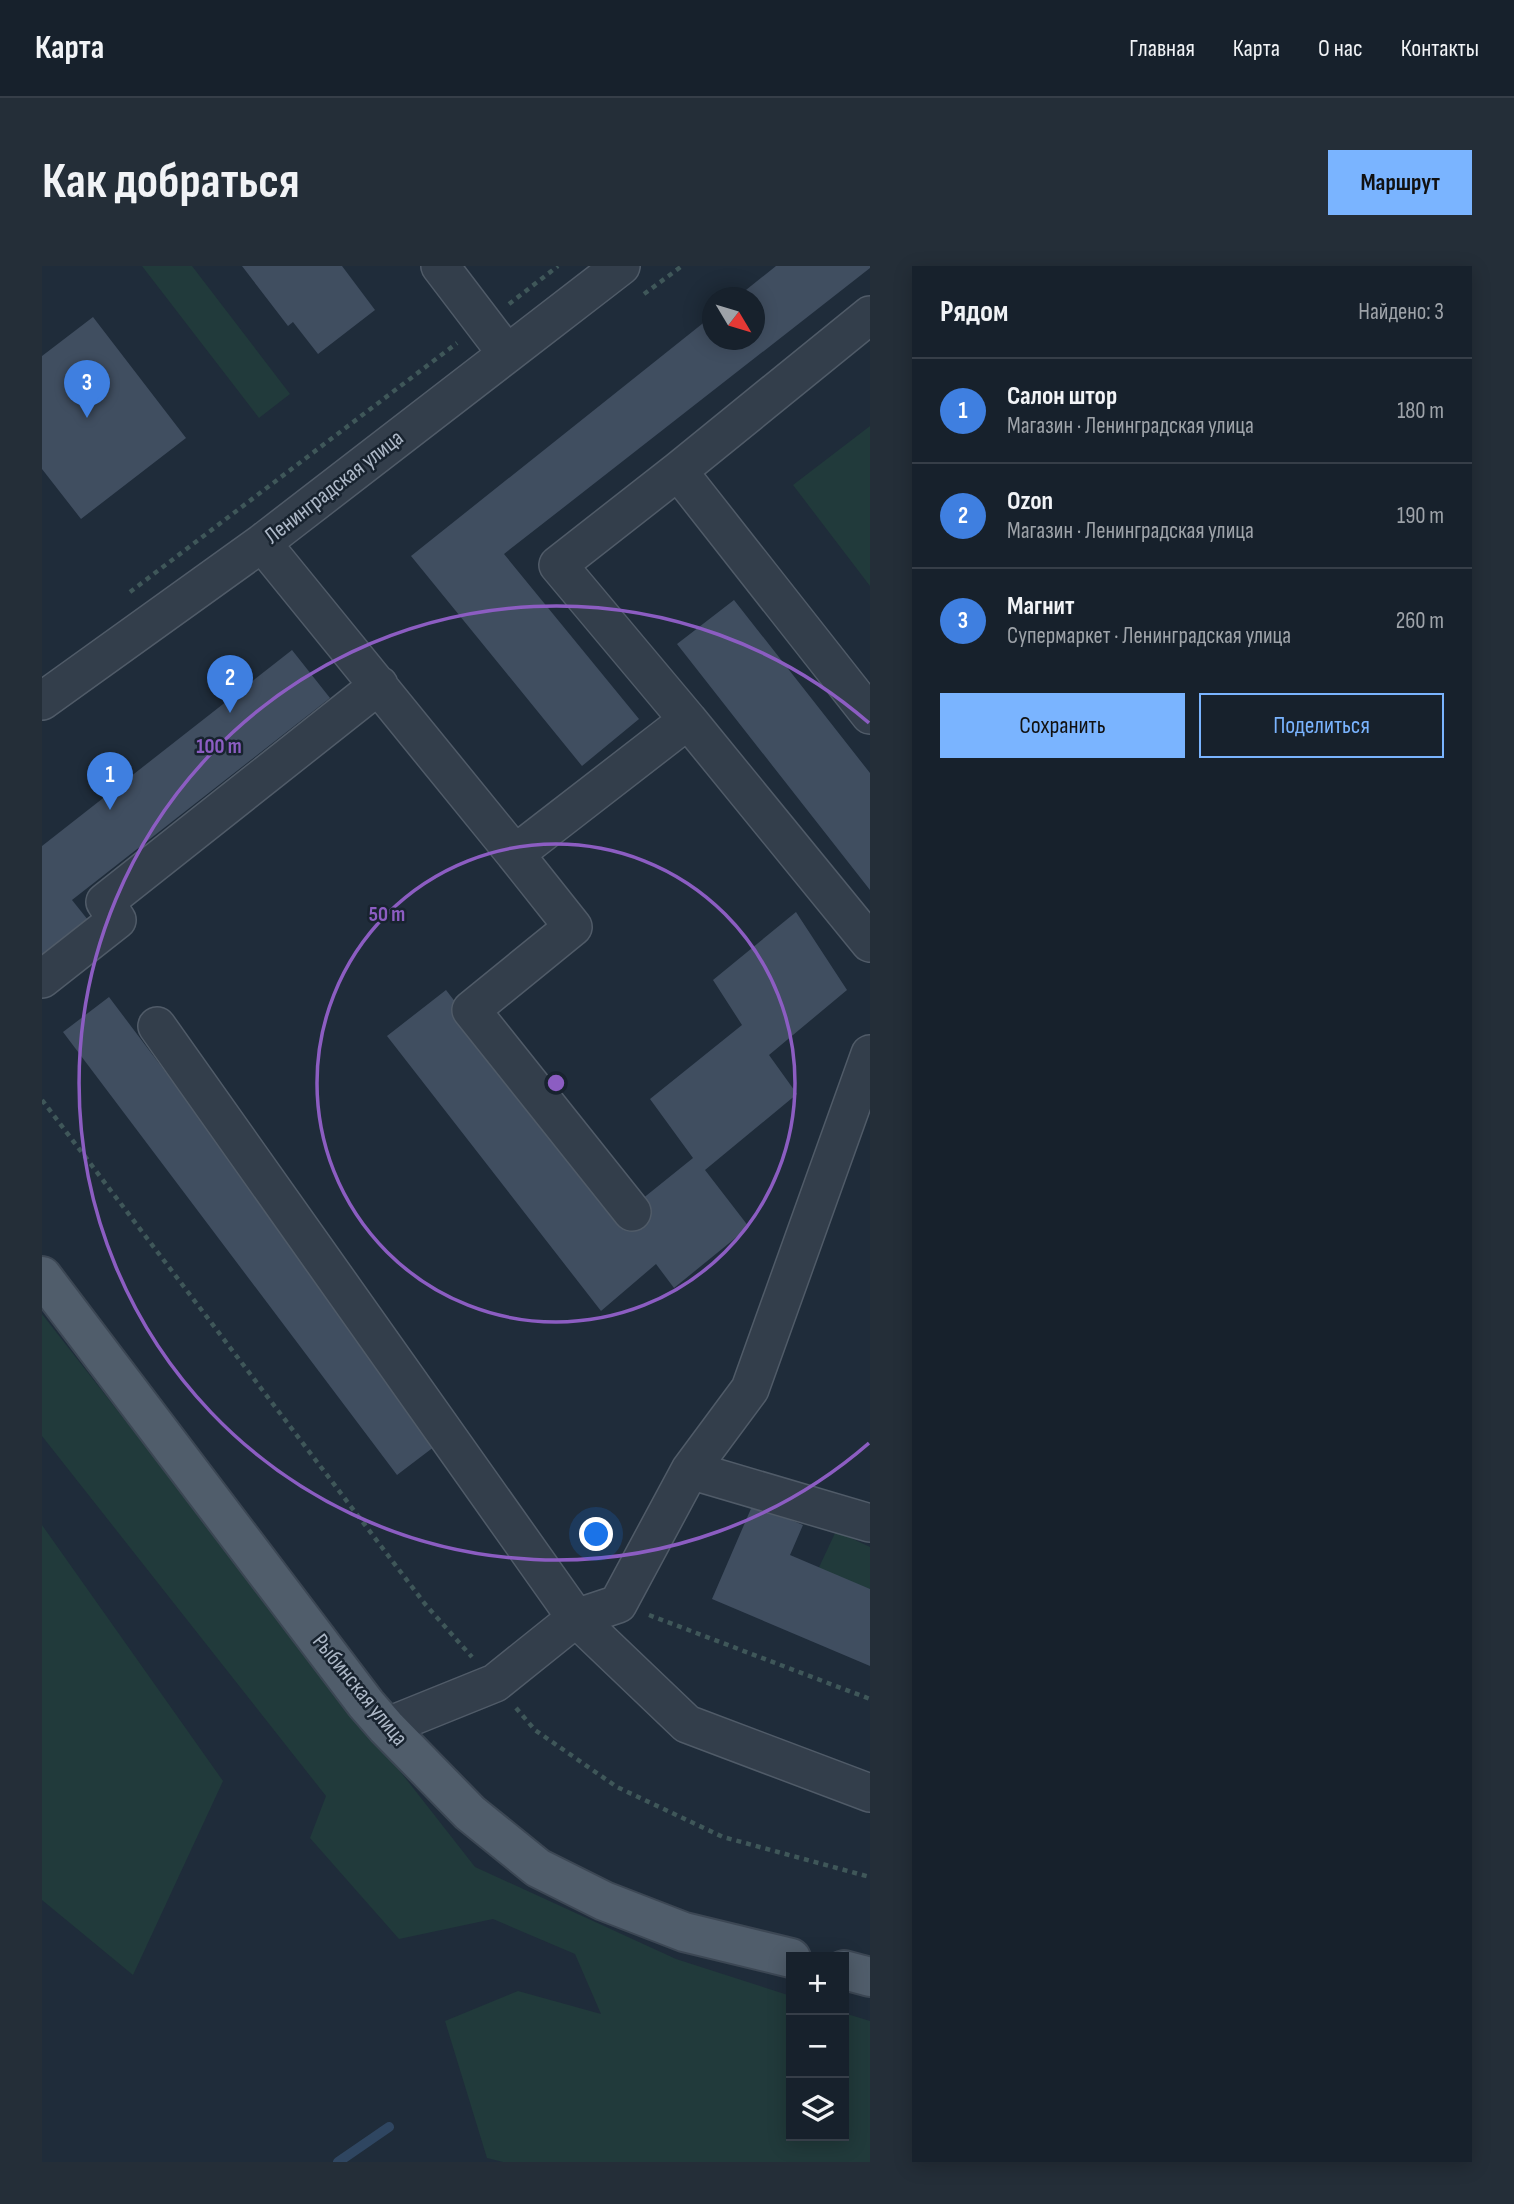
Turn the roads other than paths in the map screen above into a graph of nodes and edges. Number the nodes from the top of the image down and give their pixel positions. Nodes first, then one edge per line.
1 (440, 266) edge
2 (621, 266) edge
3 (870, 315) edge
4 (507, 354) junction
5 (678, 471) junction
6 (262, 543) junction
7 (379, 685) junction
8 (46, 690) edge
9 (870, 715) edge
10 (688, 720) junction
11 (515, 854) junction
12 (870, 943) edge
13 (42, 979) edge
14 (157, 1026) dead end
15 (870, 1054) edge
16 (632, 1212) dead end
17 (42, 1276) edge
18 (690, 1470) junction
19 (870, 1523) edge
20 (576, 1618) junction
21 (386, 1727) junction
22 (870, 1793) edge
23 (786, 1957) edge
24 (849, 1971) edge
25 (870, 1977) edge

1 - 4 street
2 - 4 street, Ленинградская улица
3 - 5 street
4 - 6 street, Ленинградская улица
5 - 9 street
5 - 10 street
6 - 7 street
6 - 8 street, Ленинградская улица
7 - 11 street
7 - 13 street
10 - 11 street
10 - 12 street
11 - 16 street
14 - 20 street
15 - 18 street
17 - 21 main road, Рыбинская улица
18 - 19 street
18 - 20 street
20 - 21 street
20 - 22 street
21 - 23 main road, Рыбинская улица
24 - 25 main road

